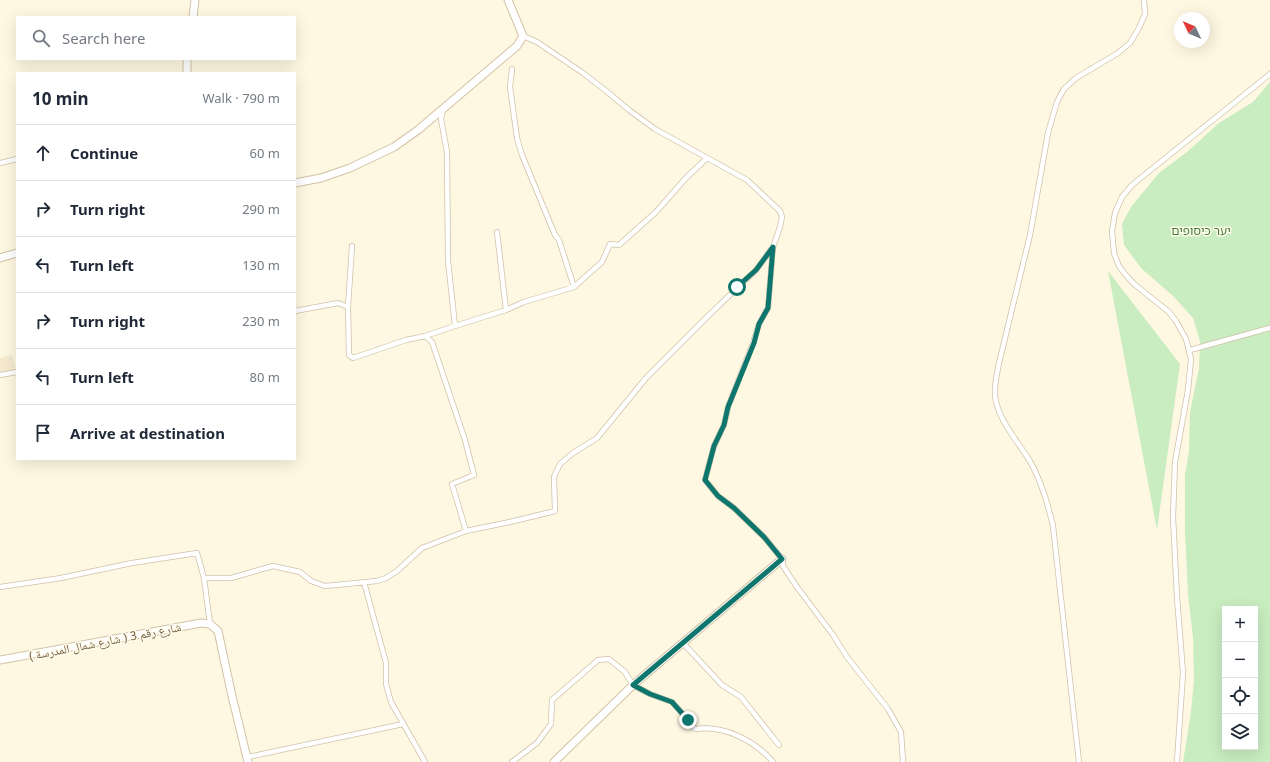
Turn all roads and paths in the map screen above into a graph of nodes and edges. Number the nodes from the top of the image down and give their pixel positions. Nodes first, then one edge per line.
1 (195, 0) edge
2 (508, 0) edge
3 (1144, 0) edge
4 (193, 16) edge
5 (523, 36) junction
6 (186, 60) edge
7 (512, 69) dead end
8 (187, 72) edge
9 (1270, 74) edge
10 (443, 109) junction
11 (708, 158) junction
12 (16, 159) edge
13 (0, 163) edge
14 (296, 183) edge
15 (497, 232) dead end
16 (352, 246) dead end
17 (773, 247) junction
18 (16, 253) edge
19 (0, 258) edge
20 (574, 287) junction
21 (348, 307) junction
22 (506, 310) junction
23 (296, 311) edge
24 (455, 326) junction
25 (1270, 328) edge
26 (425, 336) junction
27 (1190, 350) junction
28 (16, 372) edge
29 (0, 375) edge
30 (466, 530) junction
31 (782, 559) junction
32 (204, 578) junction
33 (364, 582) junction
34 (0, 587) edge
35 (210, 624) junction
36 (683, 643) junction
37 (0, 660) edge
38 (633, 685) junction
39 (404, 724) junction
40 (779, 745) dead end
41 (248, 760) edge
42 (425, 762) edge
43 (512, 762) edge
44 (554, 762) edge
45 (773, 762) edge
46 (903, 762) edge
47 (1079, 762) edge
48 (1176, 762) edge

1 - 4 street
2 - 5 street
3 - 47 street
5 - 10 street
5 - 11 street
6 - 8 street
7 - 20 street
9 - 27 street
10 - 14 street
10 - 24 street
11 - 17 street
11 - 20 street
12 - 13 street
15 - 22 street
16 - 21 street
17 - 30 street
17 - 31 street
18 - 19 street
20 - 22 street
21 - 23 street
21 - 26 street
22 - 24 street
24 - 26 street
25 - 27 street
26 - 30 street
27 - 48 street
28 - 29 street
30 - 33 street
31 - 36 street
31 - 46 street
32 - 33 street
32 - 34 street
32 - 35 street
33 - 39 street
35 - 37 street, شارع رقم 3 ( شارع شمال المدرسة )
35 - 41 street
36 - 38 street
36 - 40 street
38 - 43 street
38 - 44 street
38 - 45 street
39 - 41 street
39 - 42 street

